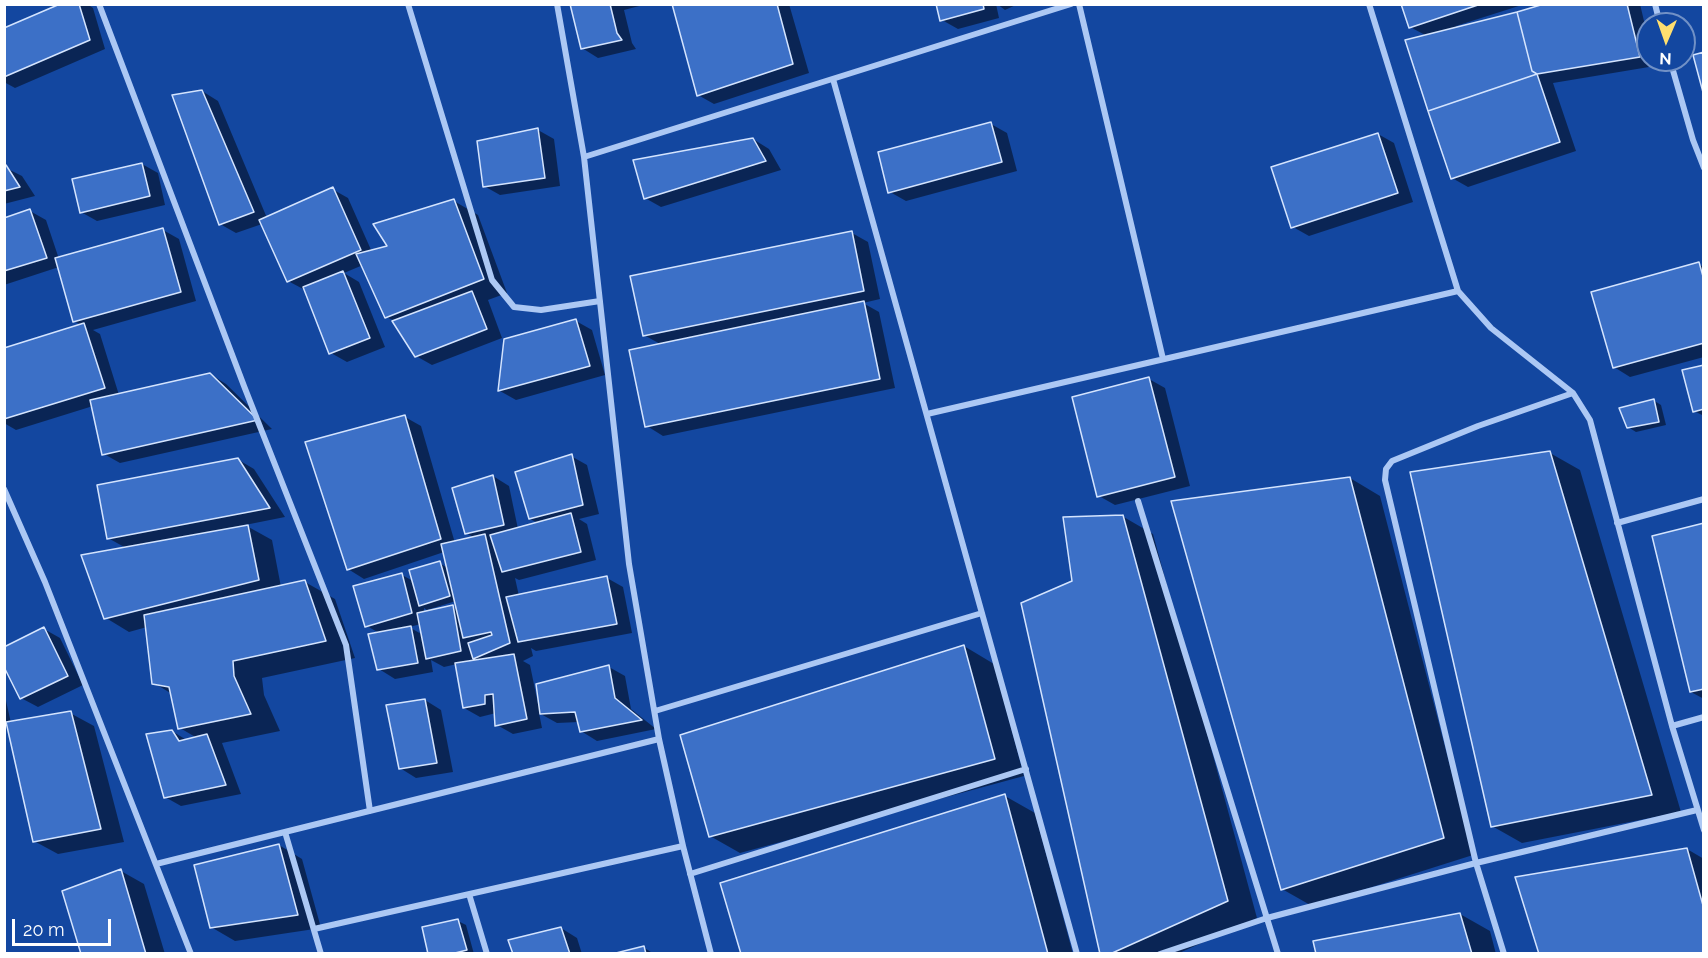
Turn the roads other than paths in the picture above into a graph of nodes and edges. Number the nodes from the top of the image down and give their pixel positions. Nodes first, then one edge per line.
1 (99, 4) edge
2 (408, 4) edge
3 (557, 4) edge
4 (1071, 4) edge
5 (1079, 4) edge
6 (1370, 4) edge
7 (1673, 72) edge
8 (833, 79) junction
9 (584, 157) junction
10 (1704, 168) edge
11 (1458, 291) junction
12 (600, 301) junction
13 (1163, 359) junction
14 (1573, 393) junction
15 (927, 414) junction
16 (4, 489) edge
17 (1704, 499) edge
18 (1138, 501) dead end
19 (1617, 523) junction
20 (982, 613) junction
21 (655, 711) junction
22 (1704, 717) edge
23 (1672, 726) junction
24 (659, 740) junction
25 (1026, 769) junction
26 (1697, 810) junction
27 (370, 811) junction
28 (1704, 830) edge
29 (285, 832) junction
30 (683, 846) junction
31 (1476, 863) junction
32 (156, 864) junction
33 (690, 874) junction
34 (469, 894) junction
35 (1267, 918) junction
36 (314, 929) junction
37 (191, 954) edge
38 (321, 954) edge
39 (487, 954) edge
40 (711, 954) edge
41 (1077, 954) edge
42 (1160, 954) edge
43 (1278, 954) edge
44 (1504, 954) edge

1 - 27 street
2 - 12 street
3 - 9 street
4 - 8 street
5 - 13 street
6 - 11 street
7 - 10 street
8 - 9 street
8 - 15 street
9 - 12 street
11 - 13 street
11 - 14 street
12 - 21 street
13 - 15 street
14 - 19 street
14 - 31 street
15 - 20 street
16 - 32 street
17 - 19 street
18 - 35 street
19 - 23 street
20 - 21 street
20 - 25 street
21 - 24 street
22 - 23 street
23 - 26 street
24 - 27 street
24 - 30 street
25 - 33 street
25 - 41 street
26 - 28 street
26 - 31 street
27 - 29 street
29 - 32 street
29 - 36 street
30 - 33 street
30 - 34 street
31 - 35 street
31 - 44 street
32 - 37 street
33 - 40 street
34 - 36 street
34 - 39 street
35 - 42 street
35 - 43 street
36 - 38 street

